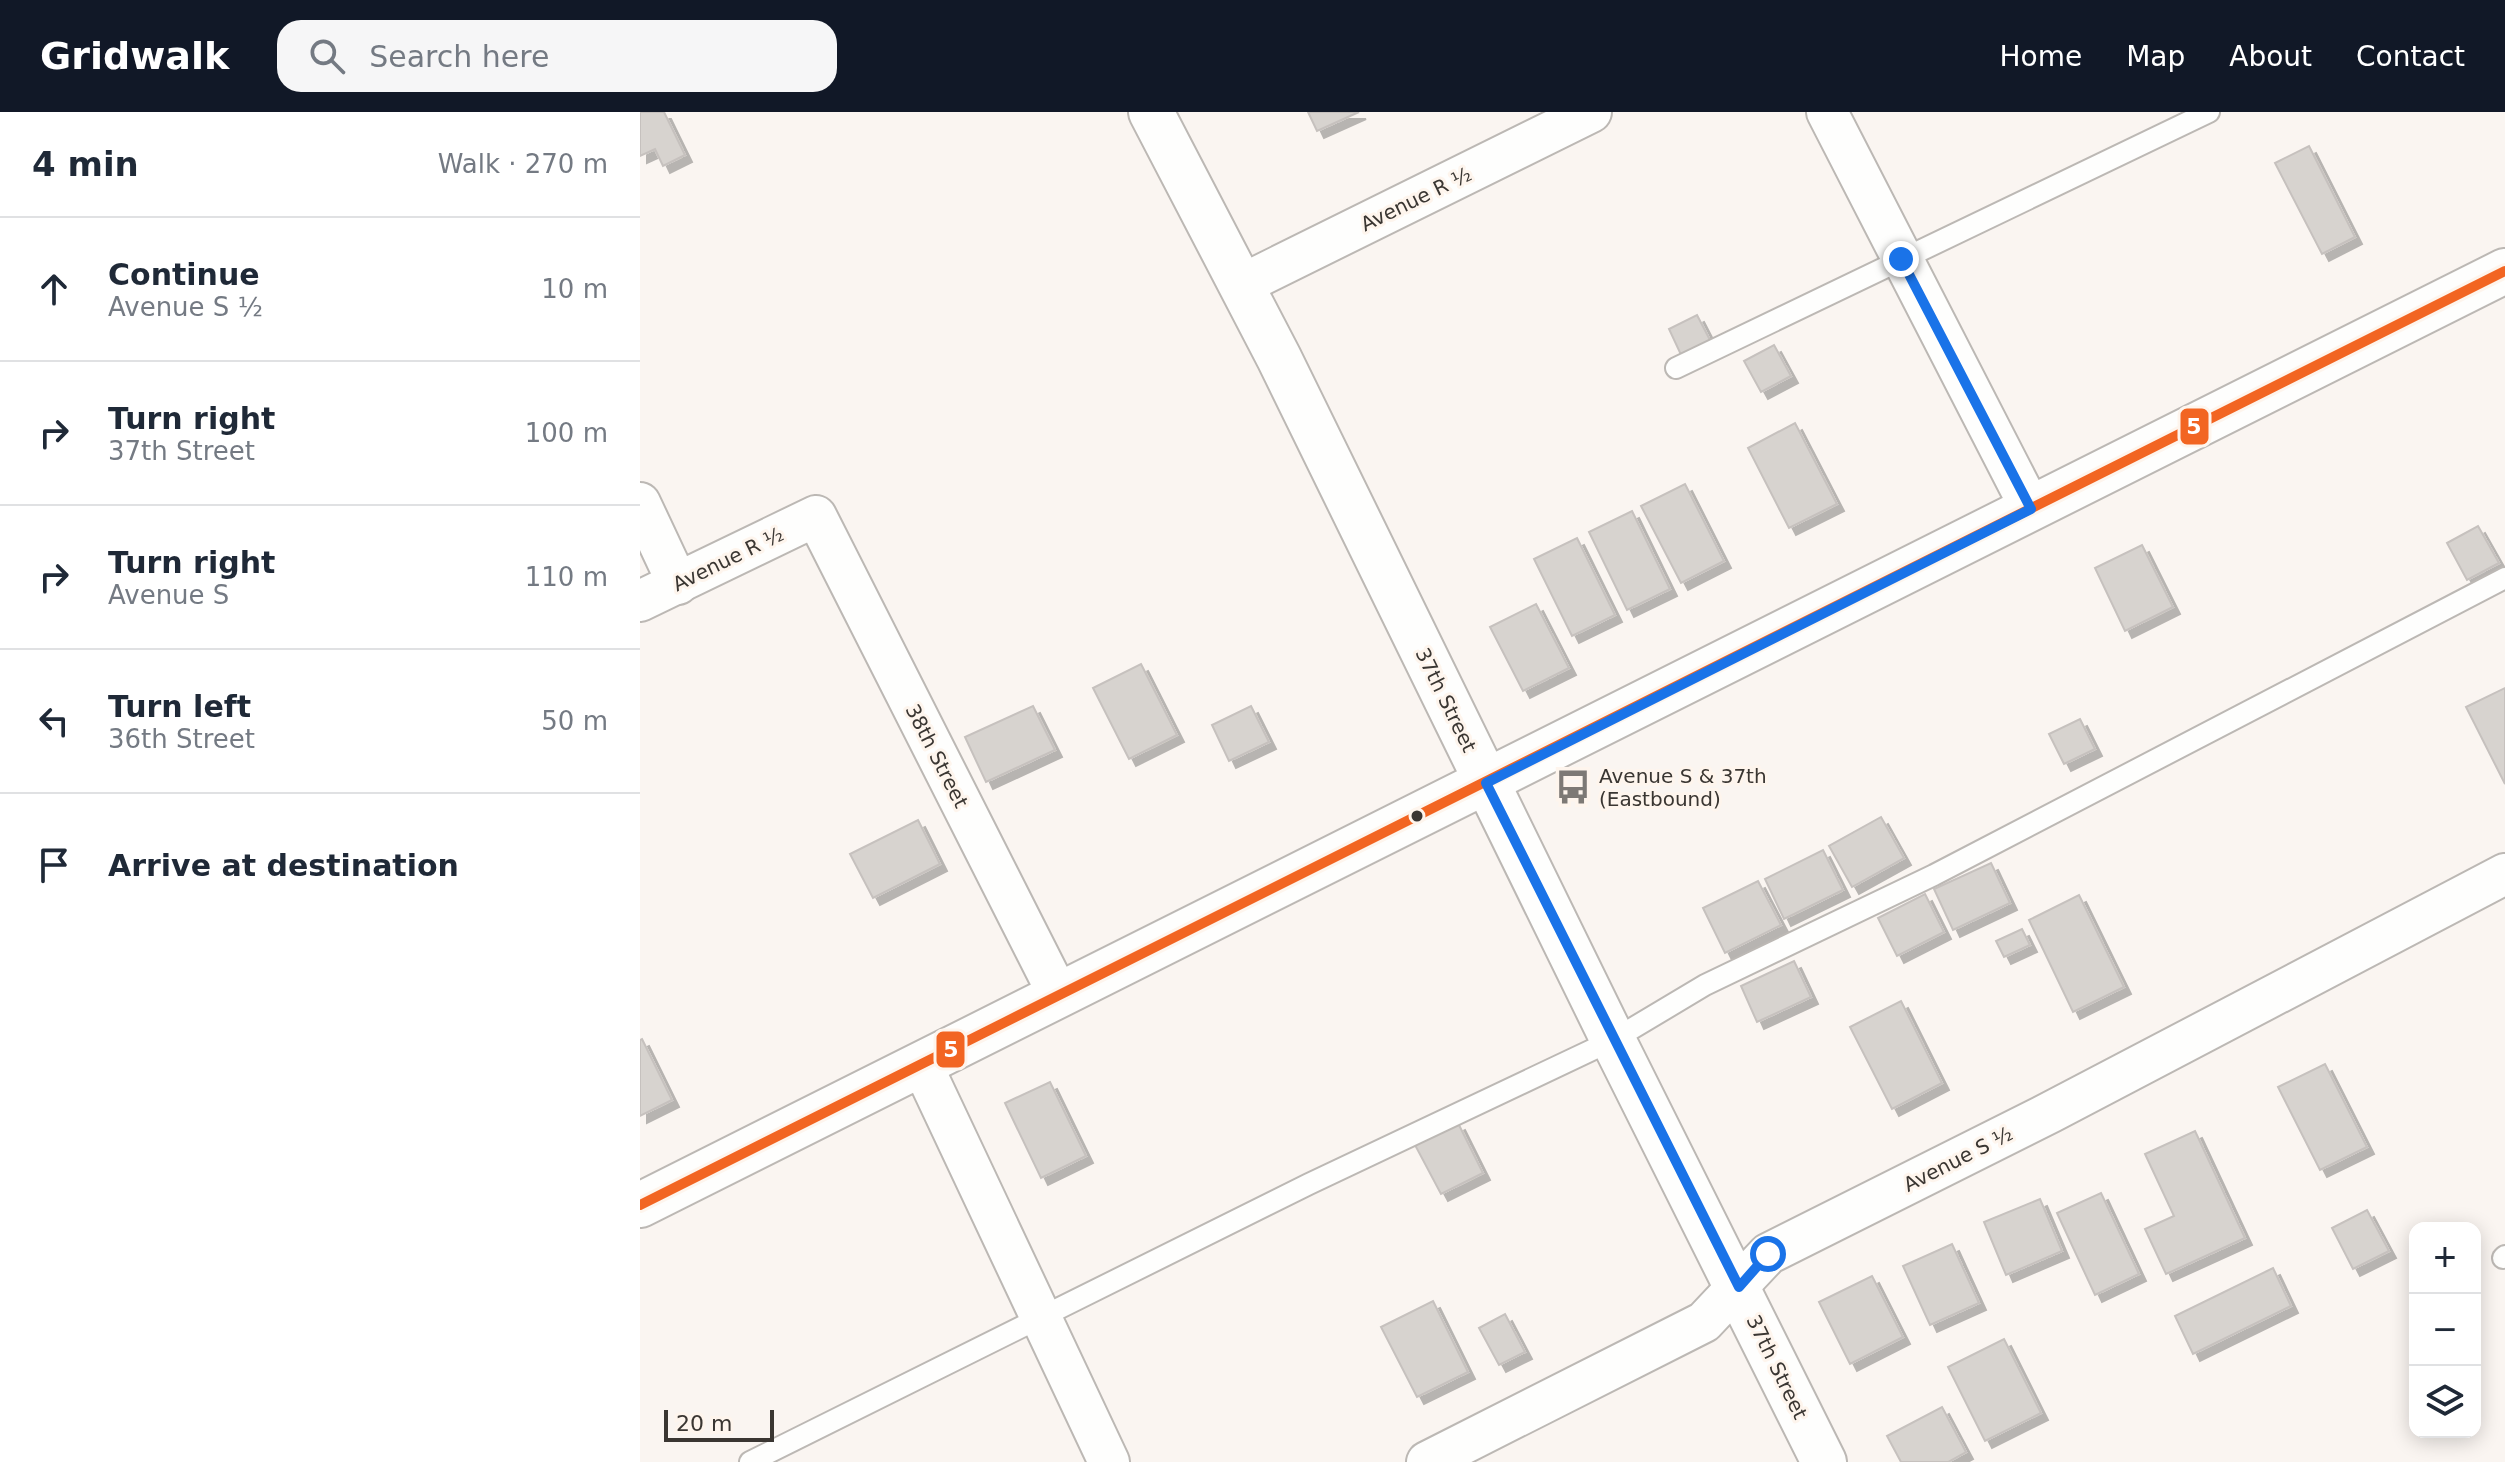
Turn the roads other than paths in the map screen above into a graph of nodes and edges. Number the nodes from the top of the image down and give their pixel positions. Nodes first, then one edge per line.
1 (1151, 112) edge
2 (1591, 112) edge
3 (1827, 112) edge
4 (2209, 112) edge
5 (1901, 259) junction
6 (2505, 271) edge
7 (1241, 285) junction
8 (1676, 368) dead end
9 (640, 503) edge
10 (2031, 509) junction
11 (816, 516) joint
12 (2505, 578) edge
13 (678, 584) junction
14 (640, 601) edge
15 (1486, 783) junction
16 (2505, 874) edge
17 (1059, 996) junction
18 (1613, 1040) junction
19 (922, 1065) junction
20 (640, 1205) edge
21 (1739, 1287) junction
22 (1040, 1318) junction
23 (750, 1462) edge
24 (1109, 1462) edge
25 (1427, 1462) edge
26 (1824, 1462) edge

1 - 7 main road, 37th Street
2 - 7 street, Avenue R ½
3 - 5 street
4 - 5 lane
5 - 8 lane
5 - 10 street
6 - 10 main road
7 - 15 main road, 37th Street
9 - 13 street
10 - 15 main road
11 - 13 street, Avenue R ½
11 - 17 street, 38th Street
12 - 18 lane
13 - 14 street, Avenue R ½
15 - 17 main road
15 - 18 main road, 37th Street
16 - 21 street, Avenue S ½
17 - 19 main road
18 - 21 main road, 37th Street
18 - 22 lane
19 - 20 main road
19 - 22 street
21 - 25 street, Avenue S ½
21 - 26 main road, 37th Street
22 - 23 lane
22 - 24 street

